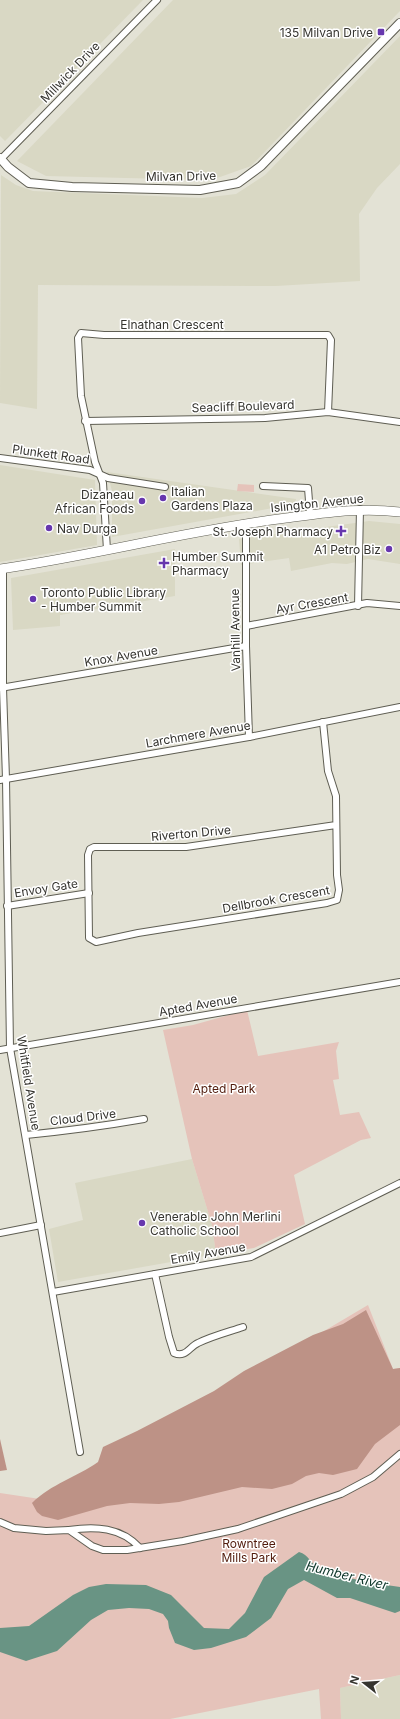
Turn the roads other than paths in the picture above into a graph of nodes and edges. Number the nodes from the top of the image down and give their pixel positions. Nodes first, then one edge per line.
1 (156, 0) edge
2 (400, 22) edge
3 (0, 159) edge
4 (328, 412) junction
5 (85, 421) junction
6 (400, 422) edge
7 (0, 458) edge
8 (100, 473) junction
9 (165, 486) dead end
10 (263, 486) dead end
11 (360, 509) junction
12 (400, 512) edge
13 (310, 514) junction
14 (246, 523) junction
15 (107, 550) junction
16 (2, 569) edge
17 (358, 606) junction
18 (400, 606) edge
19 (246, 626) junction
20 (246, 646) junction
21 (1, 688) edge
22 (400, 707) edge
23 (323, 722) junction
24 (249, 737) junction
25 (3, 779) edge
26 (336, 825) junction
27 (89, 893) junction
28 (7, 906) junction
29 (400, 982) edge
30 (10, 1048) junction
31 (0, 1050) edge
32 (144, 1119) dead end
33 (26, 1136) junction
34 (400, 1183) edge
35 (41, 1225) junction
36 (0, 1232) edge
37 (155, 1274) junction
38 (53, 1292) junction
39 (243, 1327) dead end
40 (80, 1452) dead end
41 (400, 1454) edge
42 (0, 1522) edge
43 (69, 1530) junction
44 (140, 1548) junction

1 - 3 street, Millwick Drive
2 - 3 street, Milvan Drive
4 - 5 street, Seacliff Boulevard
4 - 5 street, Elnathan Crescent
4 - 6 street, Seacliff Boulevard
5 - 8 street, Elnathan Crescent
7 - 8 street, Plunkett Road
8 - 9 street, Plunkett Road
8 - 15 street, Elnathan Crescent
10 - 13 street
11 - 12 main road, Islington Avenue
11 - 13 main road, Islington Avenue
11 - 17 street, Ayr Crescent
13 - 14 main road, Islington Avenue
14 - 15 main road, Islington Avenue
14 - 19 street, Vanhill Avenue
15 - 16 main road, Islington Avenue
16 - 21 street, Whitfield Avenue
17 - 18 street
17 - 19 street, Ayr Crescent
19 - 20 street, Vanhill Avenue
20 - 21 street, Knox Avenue
20 - 24 street, Vanhill Avenue
21 - 25 street, Whitfield Avenue
22 - 23 street, Larchmere Avenue
23 - 24 street, Larchmere Avenue
23 - 26 street, Dellbrook Crescent
24 - 25 street, Larchmere Avenue
25 - 28 street, Whitfield Avenue
26 - 27 street, Riverton Drive
26 - 27 street, Dellbrook Crescent
27 - 28 street, Envoy Gate
28 - 30 street, Whitfield Avenue
29 - 30 street, Apted Avenue
30 - 31 street, Apted Avenue
30 - 33 street, Whitfield Avenue
32 - 33 street, Cloud Drive
33 - 35 street, Whitfield Avenue
34 - 37 street, Emily Avenue
35 - 36 street
35 - 38 street, Whitfield Avenue
37 - 38 street, Emily Avenue
37 - 39 street
38 - 40 street, Whitfield Avenue
41 - 44 street
42 - 43 street
43 - 44 street
43 - 44 street

